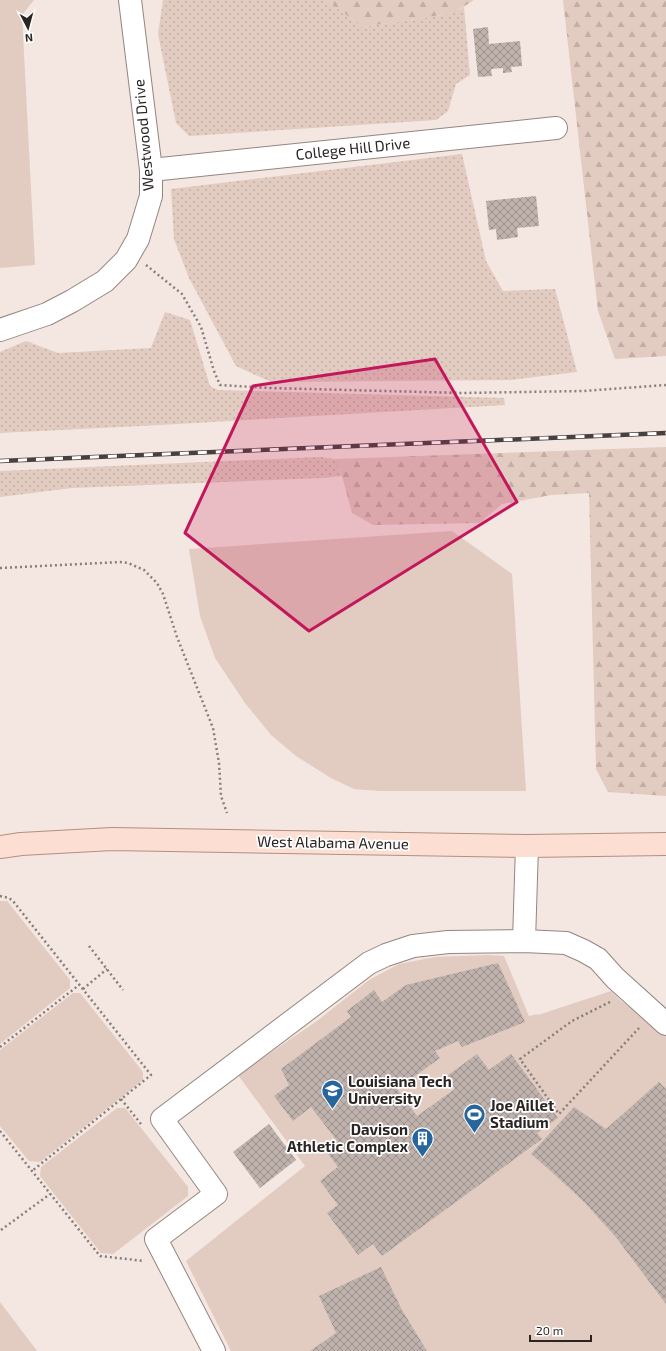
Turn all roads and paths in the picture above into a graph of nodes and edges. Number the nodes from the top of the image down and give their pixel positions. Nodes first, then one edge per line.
1 (130, 0) edge
2 (556, 128) dead end
3 (151, 170) junction
4 (130, 252) junction
5 (0, 330) edge
6 (666, 385) edge
7 (0, 568) edge
8 (227, 813) dead end
9 (666, 844) edge
10 (528, 846) junction
11 (0, 847) edge
12 (0, 896) edge
13 (524, 941) junction
14 (89, 946) dead end
15 (107, 969) junction
16 (79, 984) junction
17 (83, 989) junction
18 (123, 990) dead end
19 (611, 1002) dead end
20 (666, 1024) edge
21 (640, 1027) dead end
22 (0, 1047) edge
23 (0, 1131) edge
24 (32, 1171) junction
25 (50, 1194) junction
26 (1, 1230) dead end
27 (168, 1263) junction
28 (214, 1351) edge

1 - 3 street, Westwood Drive
2 - 3 street, College Hill Drive
3 - 4 street, Westwood Drive
4 - 5 street, Westwood Drive
4 - 6 path
7 - 8 path
9 - 10 main road, West Alabama Avenue
10 - 11 main road, West Alabama Avenue
10 - 13 street
12 - 16 path
13 - 20 street
13 - 27 street
14 - 15 path
15 - 17 path
15 - 18 path
16 - 17 path
16 - 22 path
17 - 24 path
19 - 21 path
23 - 24 path
24 - 25 path
25 - 26 path
25 - 27 path
27 - 28 street

